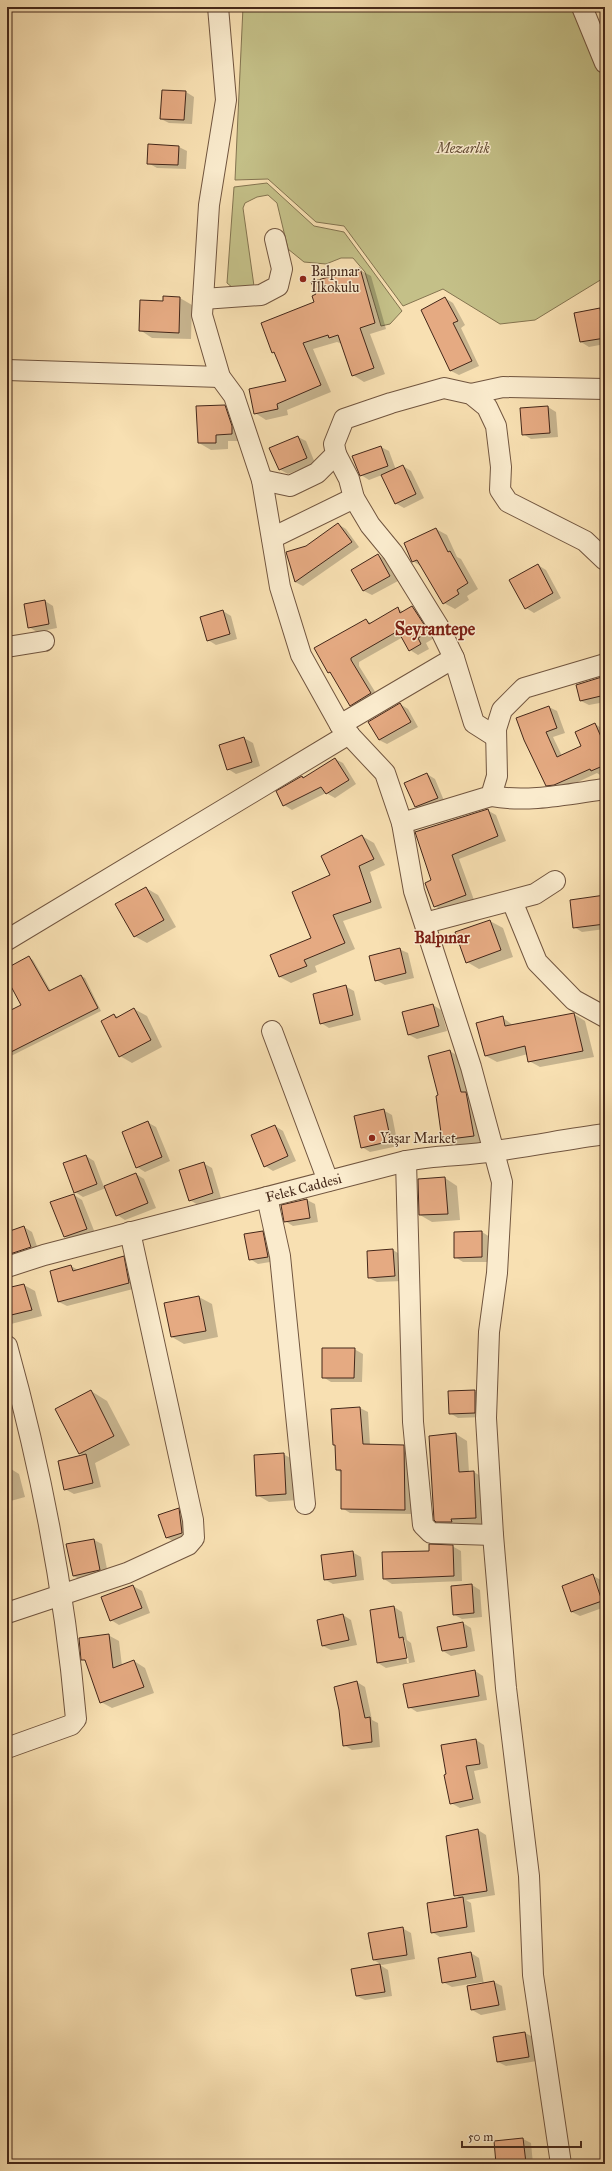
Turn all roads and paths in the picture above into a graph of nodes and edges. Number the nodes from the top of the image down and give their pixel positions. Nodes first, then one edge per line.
1 (218, 7) edge
2 (582, 7) edge
3 (605, 63) edge
4 (275, 238) dead end
5 (203, 299) junction
6 (7, 370) edge
7 (220, 377) junction
8 (605, 388) edge
9 (471, 394) junction
10 (336, 454) junction
11 (262, 480) junction
12 (354, 498) junction
13 (272, 538) junction
14 (605, 560) edge
15 (44, 641) dead end
16 (7, 647) edge
17 (454, 658) junction
18 (605, 664) edge
19 (345, 730) junction
20 (496, 736) junction
21 (605, 789) edge
22 (491, 796) junction
23 (402, 822) junction
24 (555, 881) dead end
25 (512, 901) junction
26 (425, 923) junction
27 (7, 940) edge
28 (605, 1018) edge
29 (272, 1031) dead end
30 (605, 1134) edge
31 (495, 1152) junction
32 (406, 1161) junction
33 (328, 1181) junction
34 (267, 1197) junction
35 (130, 1232) junction
36 (7, 1267) edge
37 (7, 1346) edge
38 (305, 1504) dead end
39 (493, 1535) junction
40 (62, 1594) junction
41 (7, 1614) edge
42 (7, 1748) edge
43 (561, 2164) edge

1 - 5 street
2 - 3 street
4 - 5 street
5 - 7 street
6 - 7 street
7 - 11 street
8 - 9 street
9 - 10 street
9 - 14 street
10 - 11 street
10 - 12 street
11 - 13 street
12 - 13 street
12 - 17 street
13 - 19 street
15 - 16 street
17 - 19 street
17 - 20 street
18 - 20 street
19 - 23 street
19 - 27 street
20 - 22 street
21 - 22 street
22 - 23 street
23 - 26 street
24 - 25 street
25 - 26 street
25 - 28 street
26 - 31 street
29 - 33 street
30 - 31 street, Felek Caddesi
31 - 32 street, Felek Caddesi
31 - 39 street
32 - 33 street, Felek Caddesi
32 - 39 street
33 - 34 street, Felek Caddesi
34 - 35 street, Felek Caddesi
34 - 38 street
35 - 36 street, Felek Caddesi
35 - 40 street
37 - 40 street
39 - 43 street
40 - 41 street
40 - 42 street

